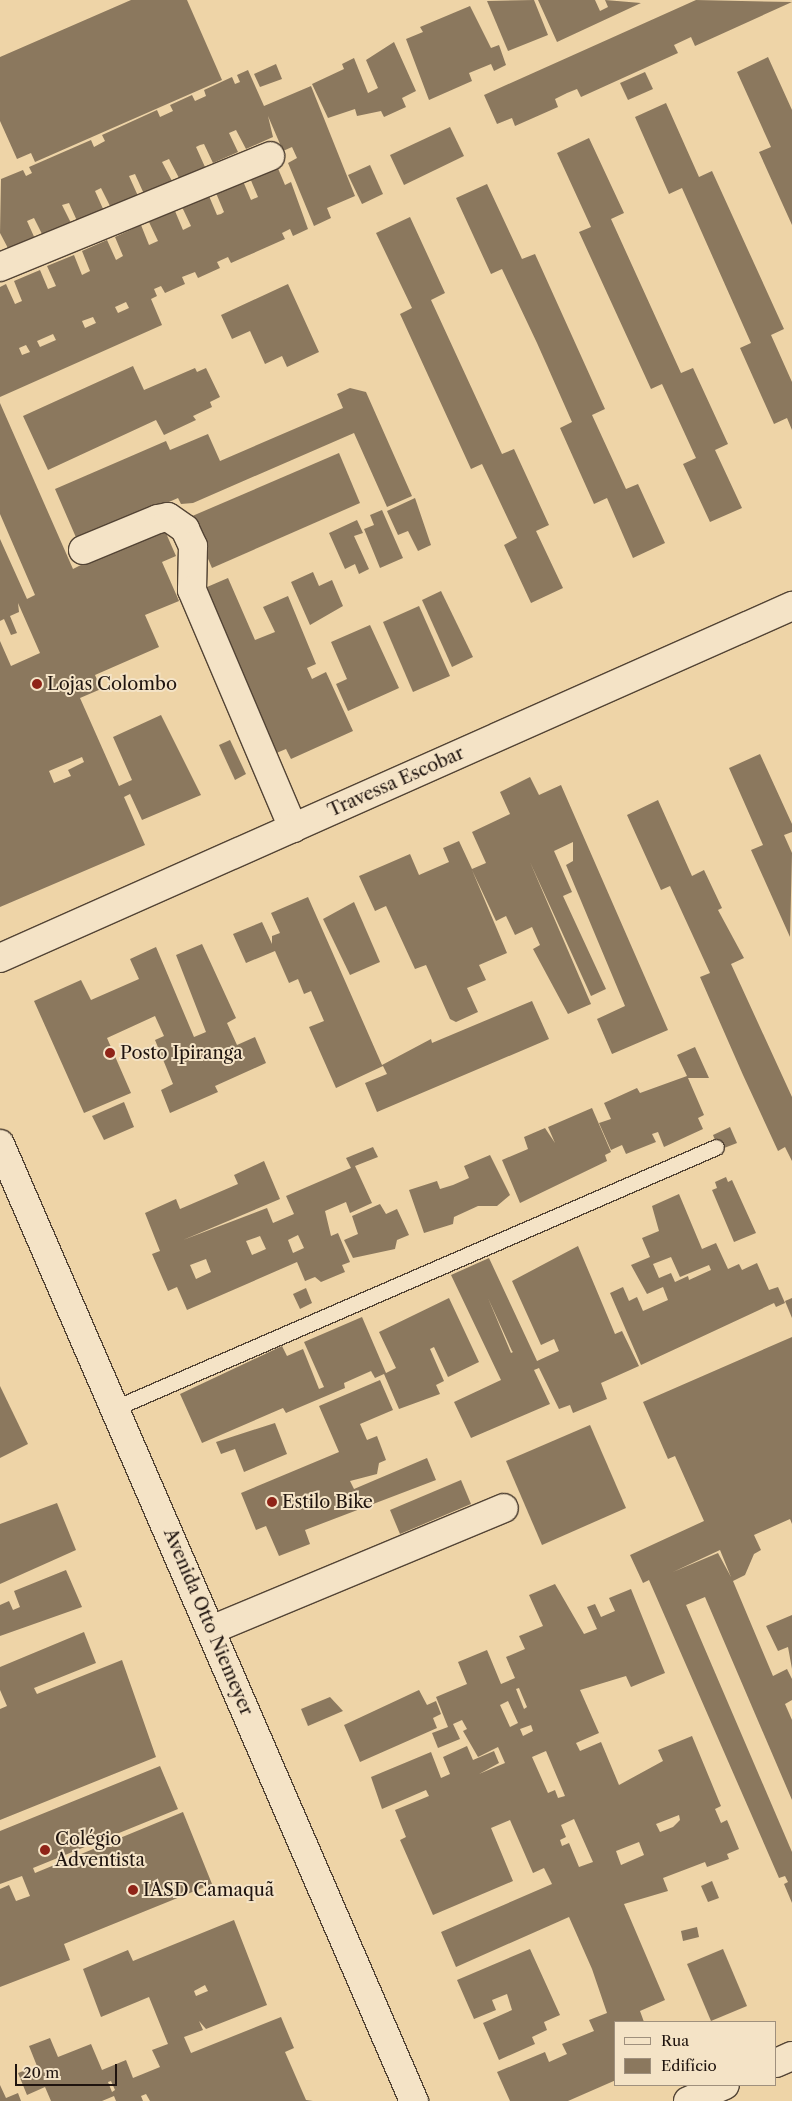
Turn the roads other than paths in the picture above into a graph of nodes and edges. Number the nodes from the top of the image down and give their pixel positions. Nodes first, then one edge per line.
1 (270, 156) dead end
2 (0, 267) edge
3 (84, 550) dead end
4 (792, 606) edge
5 (293, 828) junction
6 (0, 958) edge
7 (0, 1144) edge
8 (716, 1147) dead end
9 (114, 1408) junction
10 (504, 1508) dead end
11 (211, 1630) junction
12 (792, 2056) edge
13 (777, 2063) edge
14 (724, 2086) edge
15 (414, 2101) edge
16 (688, 2101) edge

1 - 2 street
3 - 5 street
4 - 5 street, Travessa Escobar
5 - 6 street, Travessa Escobar
7 - 9 street, Avenida Otto Niemeyer
8 - 9 lane
9 - 11 street, Avenida Otto Niemeyer
10 - 11 street
11 - 15 street, Avenida Otto Niemeyer
12 - 13 street
14 - 16 street

